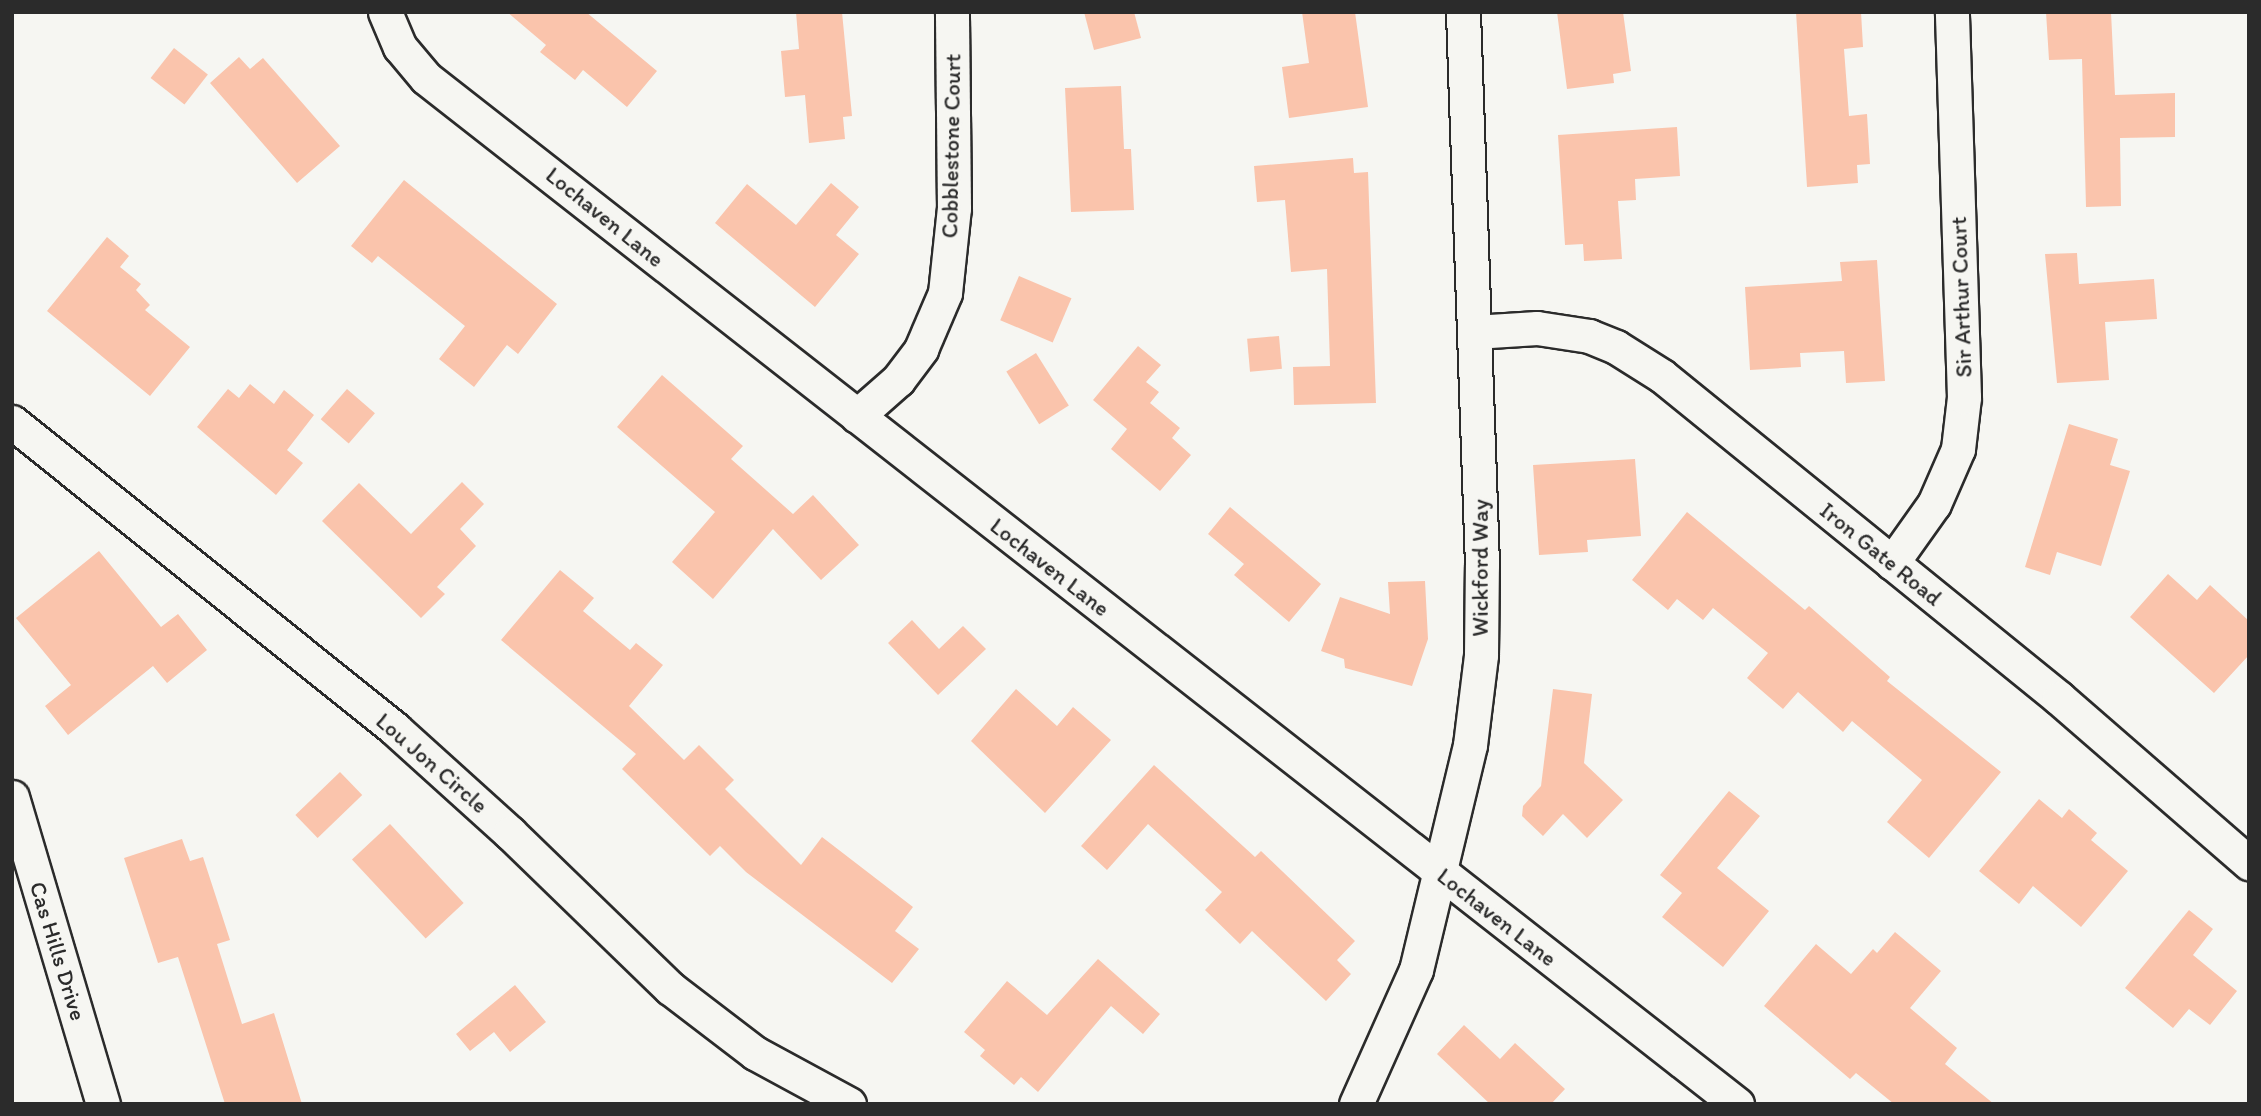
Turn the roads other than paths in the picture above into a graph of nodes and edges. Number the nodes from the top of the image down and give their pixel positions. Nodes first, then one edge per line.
1 (385, 12) edge
2 (952, 12) edge
3 (1462, 12) edge
4 (1952, 12) edge
5 (1474, 332) junction
6 (857, 416) junction
7 (12, 422) edge
8 (1892, 563) junction
9 (12, 797) edge
10 (2249, 863) edge
11 (1440, 873) junction
12 (103, 1104) edge
13 (849, 1104) edge
14 (1356, 1104) edge
15 (1737, 1104) edge

1 - 6 street, Lochaven Lane
2 - 6 street, Cobblestone Court
3 - 5 street, Wickford Way
4 - 8 street, Sir Arthur Court
5 - 8 street, Iron Gate Road
5 - 11 street, Wickford Way
6 - 11 street, Lochaven Lane
7 - 13 street, Lou Jon Circle
8 - 10 street, Iron Gate Road
9 - 12 street, Cas Hills Drive
11 - 14 street, Wickford Way
11 - 15 street, Lochaven Lane

